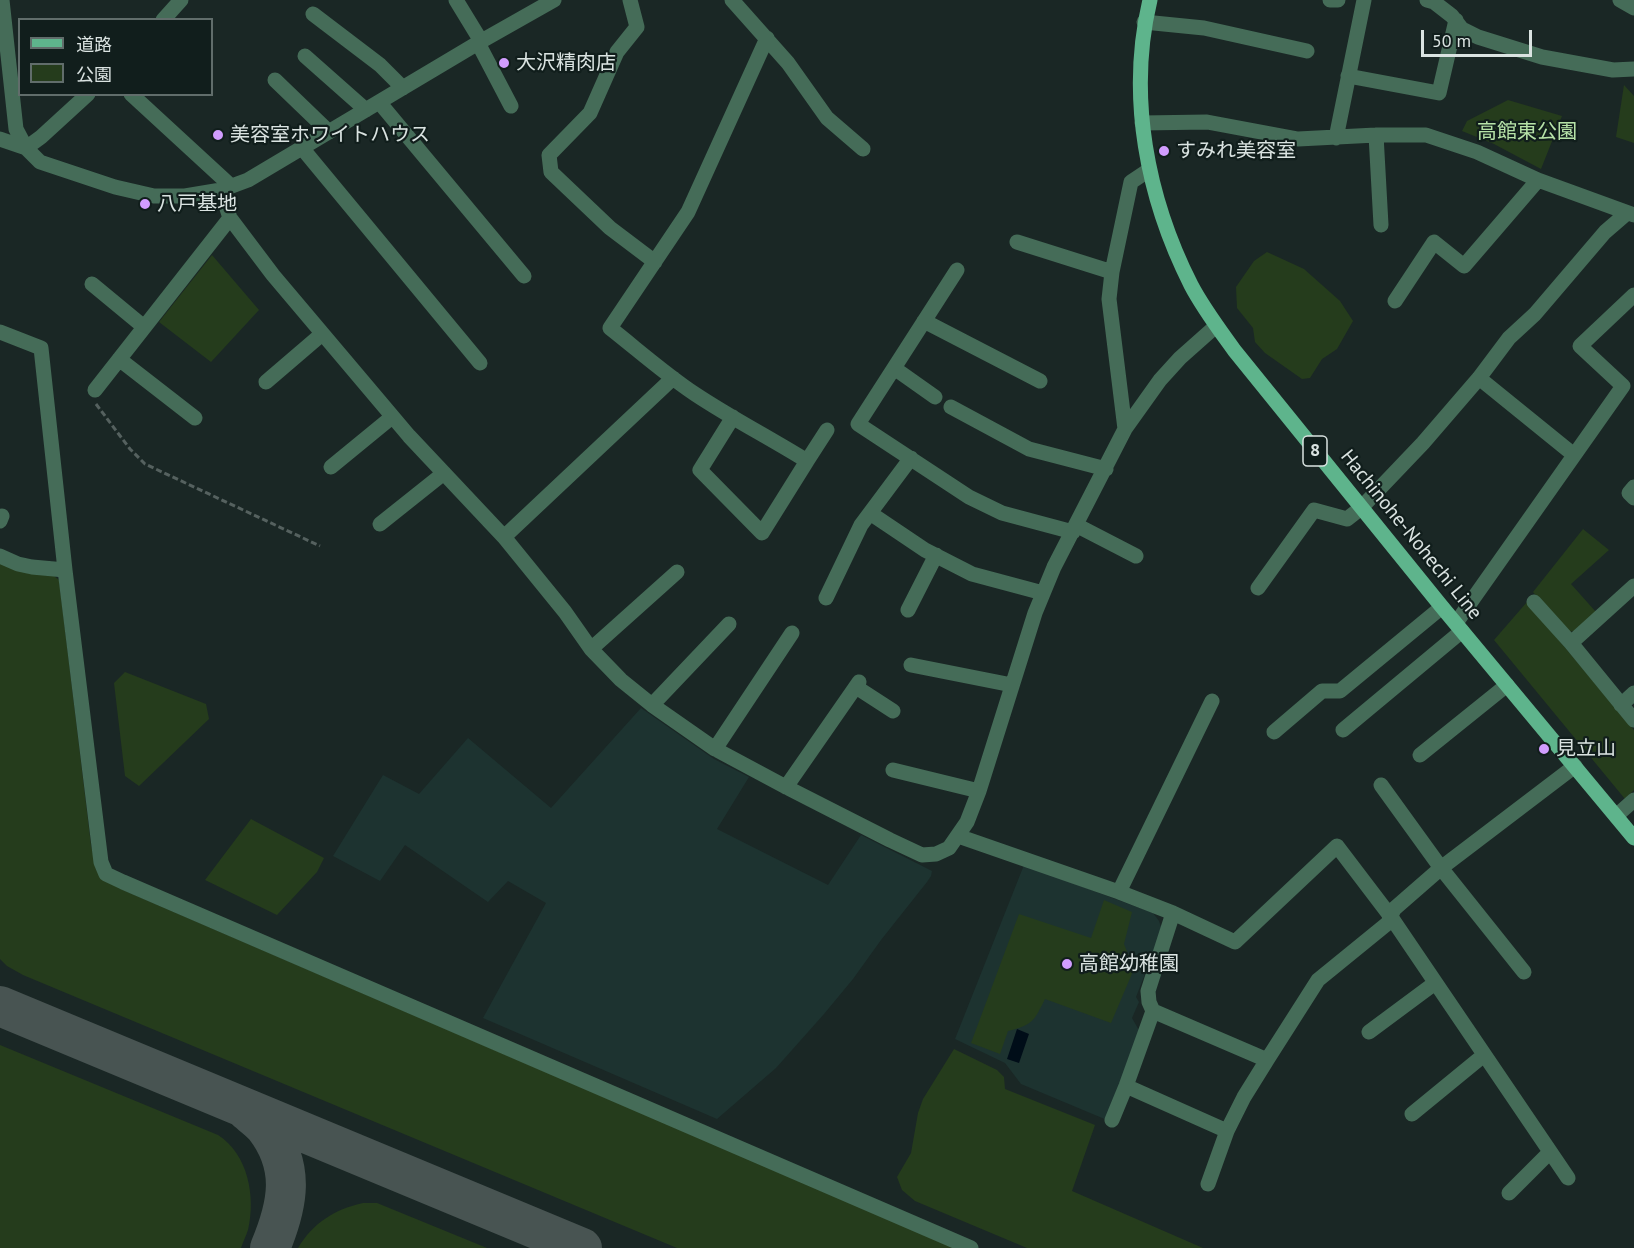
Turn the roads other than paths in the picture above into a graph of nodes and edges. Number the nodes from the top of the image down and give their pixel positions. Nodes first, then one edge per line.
1 (2, 0) edge
2 (181, 0) edge
3 (456, 0) edge
4 (554, 0) edge
5 (630, 0) edge
6 (732, 0) edge
7 (1150, 0) edge
8 (1330, 0) edge
9 (1338, 0) edge
10 (1364, 0) edge
11 (1427, 0) edge
12 (1620, 0) edge
13 (1634, 8) edge
14 (313, 14) dead end
15 (164, 18) edge
16 (1456, 20) junction
17 (1144, 22) junction
18 (767, 38) junction
19 (479, 42) junction
20 (1307, 51) dead end
21 (305, 56) dead end
22 (1634, 69) edge
23 (1348, 76) junction
24 (275, 80) dead end
25 (403, 88) junction
26 (86, 96) edge
27 (133, 96) edge
28 (372, 106) junction
29 (511, 106) dead end
30 (1142, 123) junction
31 (329, 132) junction
32 (1376, 135) junction
33 (1336, 138) junction
34 (0, 139) edge
35 (26, 148) junction
36 (302, 148) junction
37 (863, 149) dead end
38 (1149, 170) junction
39 (1538, 180) junction
40 (226, 188) junction
41 (1630, 214) edge
42 (230, 218) junction
43 (1382, 225) dead end
44 (1017, 242) dead end
45 (655, 262) junction
46 (957, 270) dead end
47 (1112, 272) junction
48 (524, 276) dead end
49 (92, 284) dead end
50 (1634, 295) edge
51 (1395, 301) dead end
52 (924, 321) junction
53 (1216, 326) junction
54 (144, 327) junction
55 (0, 332) edge
56 (322, 334) junction
57 (119, 359) junction
58 (480, 363) dead end
59 (894, 369) junction
60 (673, 378) junction
61 (1479, 378) junction
62 (1040, 381) dead end
63 (266, 382) dead end
64 (95, 390) road end
65 (935, 397) dead end
66 (951, 407) dead end
67 (392, 417) junction
68 (733, 417) junction
69 (195, 418) dead end
70 (1125, 429) junction
71 (827, 430) dead end
72 (1574, 455) junction
73 (911, 458) junction
74 (807, 461) junction
75 (331, 466) dead end
76 (1106, 469) junction
77 (444, 473) junction
78 (1634, 487) edge
79 (1634, 498) edge
80 (1361, 508) junction
81 (870, 513) junction
82 (380, 524) dead end
83 (1074, 528) junction
84 (504, 537) junction
85 (936, 555) junction
86 (0, 556) edge
87 (1136, 556) dead end
88 (65, 570) junction
89 (677, 572) dead end
90 (1634, 586) edge
91 (1258, 588) dead end
92 (1043, 594) junction
93 (826, 598) dead end
94 (1534, 602) dead end
95 (1442, 607) junction
96 (908, 610) dead end
97 (729, 624) dead end
98 (1459, 627) junction
99 (792, 633) dead end
100 (1571, 643) junction
101 (591, 649) junction
102 (911, 665) dead end
103 (1012, 685) junction
104 (1508, 685) junction
105 (1634, 693) edge
106 (1212, 701) dead end
107 (652, 705) junction
108 (1622, 705) junction
109 (893, 711) dead end
110 (1634, 720) edge
111 (1343, 730) dead end
112 (1274, 732) dead end
113 (715, 749) junction
114 (1420, 755) dead end
115 (1575, 766) junction
116 (893, 771) dead end
117 (1381, 785) dead end
118 (786, 788) junction
119 (979, 791) junction
120 (1634, 800) edge
121 (1616, 816) junction
122 (957, 836) junction
123 (1634, 838) edge
124 (1441, 868) junction
125 (1119, 892) junction
126 (1173, 913) junction
127 (1391, 917) junction
128 (1524, 972) dead end
129 (1435, 983) junction
130 (1153, 1011) junction
131 (1369, 1032) dead end
132 (1484, 1055) junction
133 (1267, 1060) junction
134 (1126, 1086) junction
135 (1412, 1114) dead end
136 (1112, 1120) dead end
137 (1227, 1131) junction
138 (1550, 1152) junction
139 (1568, 1178) dead end
140 (1208, 1184) dead end
141 (1509, 1193) dead end
142 (971, 1248) edge

1 - 35 street
2 - 15 street
3 - 19 street
4 - 19 street
5 - 45 street
6 - 18 street
7 - 17 main road, Hachinohe-Nohechi Line / 8
8 - 9 street
10 - 23 street
11 - 16 street
12 - 13 street
14 - 25 street
16 - 22 street
16 - 23 street
17 - 20 street
17 - 30 main road, Hachinohe-Nohechi Line / 8
18 - 37 street
18 - 45 street
19 - 25 street
19 - 29 street
21 - 28 street
23 - 33 street
24 - 31 street
25 - 28 street
26 - 35 street
27 - 40 street
28 - 31 street
28 - 48 street
30 - 33 street
30 - 38 main road, Hachinohe-Nohechi Line / 8
31 - 36 street
32 - 33 street
32 - 39 street
32 - 43 street
34 - 35 street
35 - 40 street
36 - 40 street
36 - 58 street
38 - 47 street
38 - 53 main road, Hachinohe-Nohechi Line / 8
39 - 41 street
39 - 51 street
40 - 42 street
41 - 61 street
42 - 54 street
42 - 56 street
44 - 47 street
45 - 60 street
46 - 52 street
47 - 70 street
49 - 54 street
50 - 72 street
52 - 59 street
52 - 62 street
53 - 70 street
53 - 80 main road, Hachinohe-Nohechi Line / 8
54 - 57 street
55 - 88 street
56 - 63 street
56 - 67 street
57 - 64 street
57 - 69 street
59 - 65 street
59 - 73 street
60 - 68 street
60 - 84 street
61 - 72 street
61 - 80 street
66 - 76 street
67 - 75 street
67 - 77 street
68 - 74 street
68 - 74 street
70 - 76 street
71 - 74 street
72 - 98 street
73 - 81 street
73 - 83 street
76 - 83 street
77 - 82 street
77 - 84 street
78 - 79 street
80 - 91 street
80 - 95 main road, Hachinohe-Nohechi Line / 8
81 - 85 street
81 - 93 street
83 - 87 street
83 - 92 street
84 - 101 street
85 - 92 street
85 - 96 street
86 - 88 street
88 - 142 street
89 - 101 street
90 - 100 street
92 - 103 street
94 - 100 street
95 - 98 main road, Hachinohe-Nohechi Line / 8
95 - 112 street
97 - 107 street
98 - 104 main road, Hachinohe-Nohechi Line / 8
98 - 111 street
99 - 113 street
100 - 108 street
101 - 107 street
102 - 103 street
103 - 119 street
104 - 114 street
104 - 115 main road, Hachinohe-Nohechi Line / 8
105 - 108 street
106 - 125 street
107 - 113 street
108 - 110 street
109 - 118 street
113 - 118 street
115 - 121 main road, Hachinohe-Nohechi Line / 8
115 - 124 street
116 - 119 street
117 - 124 street
118 - 122 street
119 - 122 street
120 - 121 street
121 - 123 main road, Hachinohe-Nohechi Line / 8
122 - 125 street
124 - 127 street
124 - 128 street
125 - 126 street
126 - 127 street
126 - 130 street
127 - 129 street
127 - 133 street
129 - 131 street
129 - 132 street
130 - 133 street
130 - 134 street
132 - 135 street
132 - 138 street
133 - 137 street
134 - 136 street
134 - 137 street
137 - 140 street
138 - 139 street
138 - 141 street

